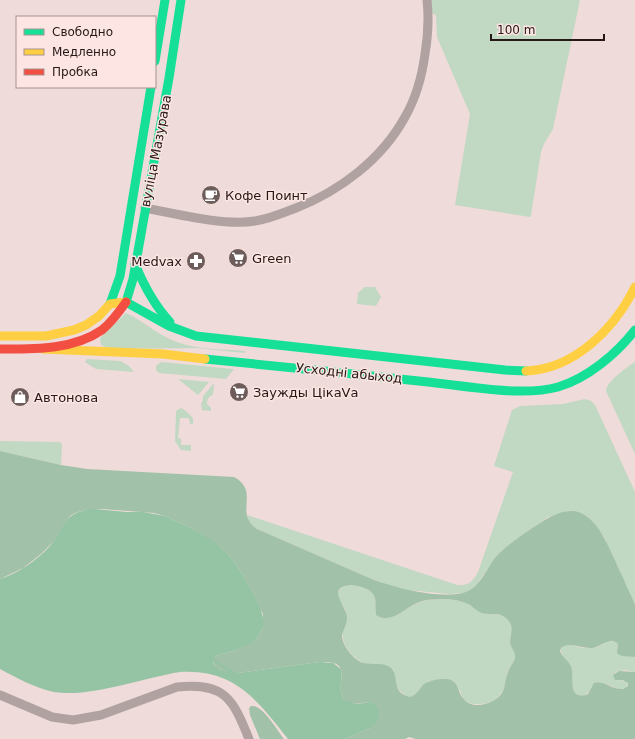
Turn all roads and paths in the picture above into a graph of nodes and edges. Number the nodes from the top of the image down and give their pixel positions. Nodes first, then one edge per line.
1 (165, 0) edge
2 (181, 0) edge
3 (427, 0) edge
4 (156, 56) edge
5 (151, 88) edge
6 (130, 206) junction
7 (145, 208) junction
8 (135, 264) junction
9 (635, 287) edge
10 (126, 302) junction
11 (110, 304) junction
12 (179, 330) junction
13 (634, 335) edge
14 (0, 336) edge
15 (0, 349) edge
16 (43, 349) junction
17 (267, 354) junction
18 (0, 695) edge
19 (249, 739) edge

1 - 4 main road
2 - 7 main road, вуліца Мазурава
3 - 7 street
5 - 6 main road, вуліца Мазурава
6 - 7 main road
6 - 11 main road, вуліца Мазурава
7 - 8 main road, вуліца Мазурава
8 - 10 main road, вуліца Мазурава
8 - 12 main road
9 - 17 main road, Усходні абыход
10 - 11 main road
10 - 12 main road, Усходні абыход
10 - 16 main road
11 - 14 main road
12 - 17 main road, Усходні абыход
13 - 17 main road, Усходні абыход
15 - 16 main road
16 - 17 main road, Усходні абыход
18 - 19 street

